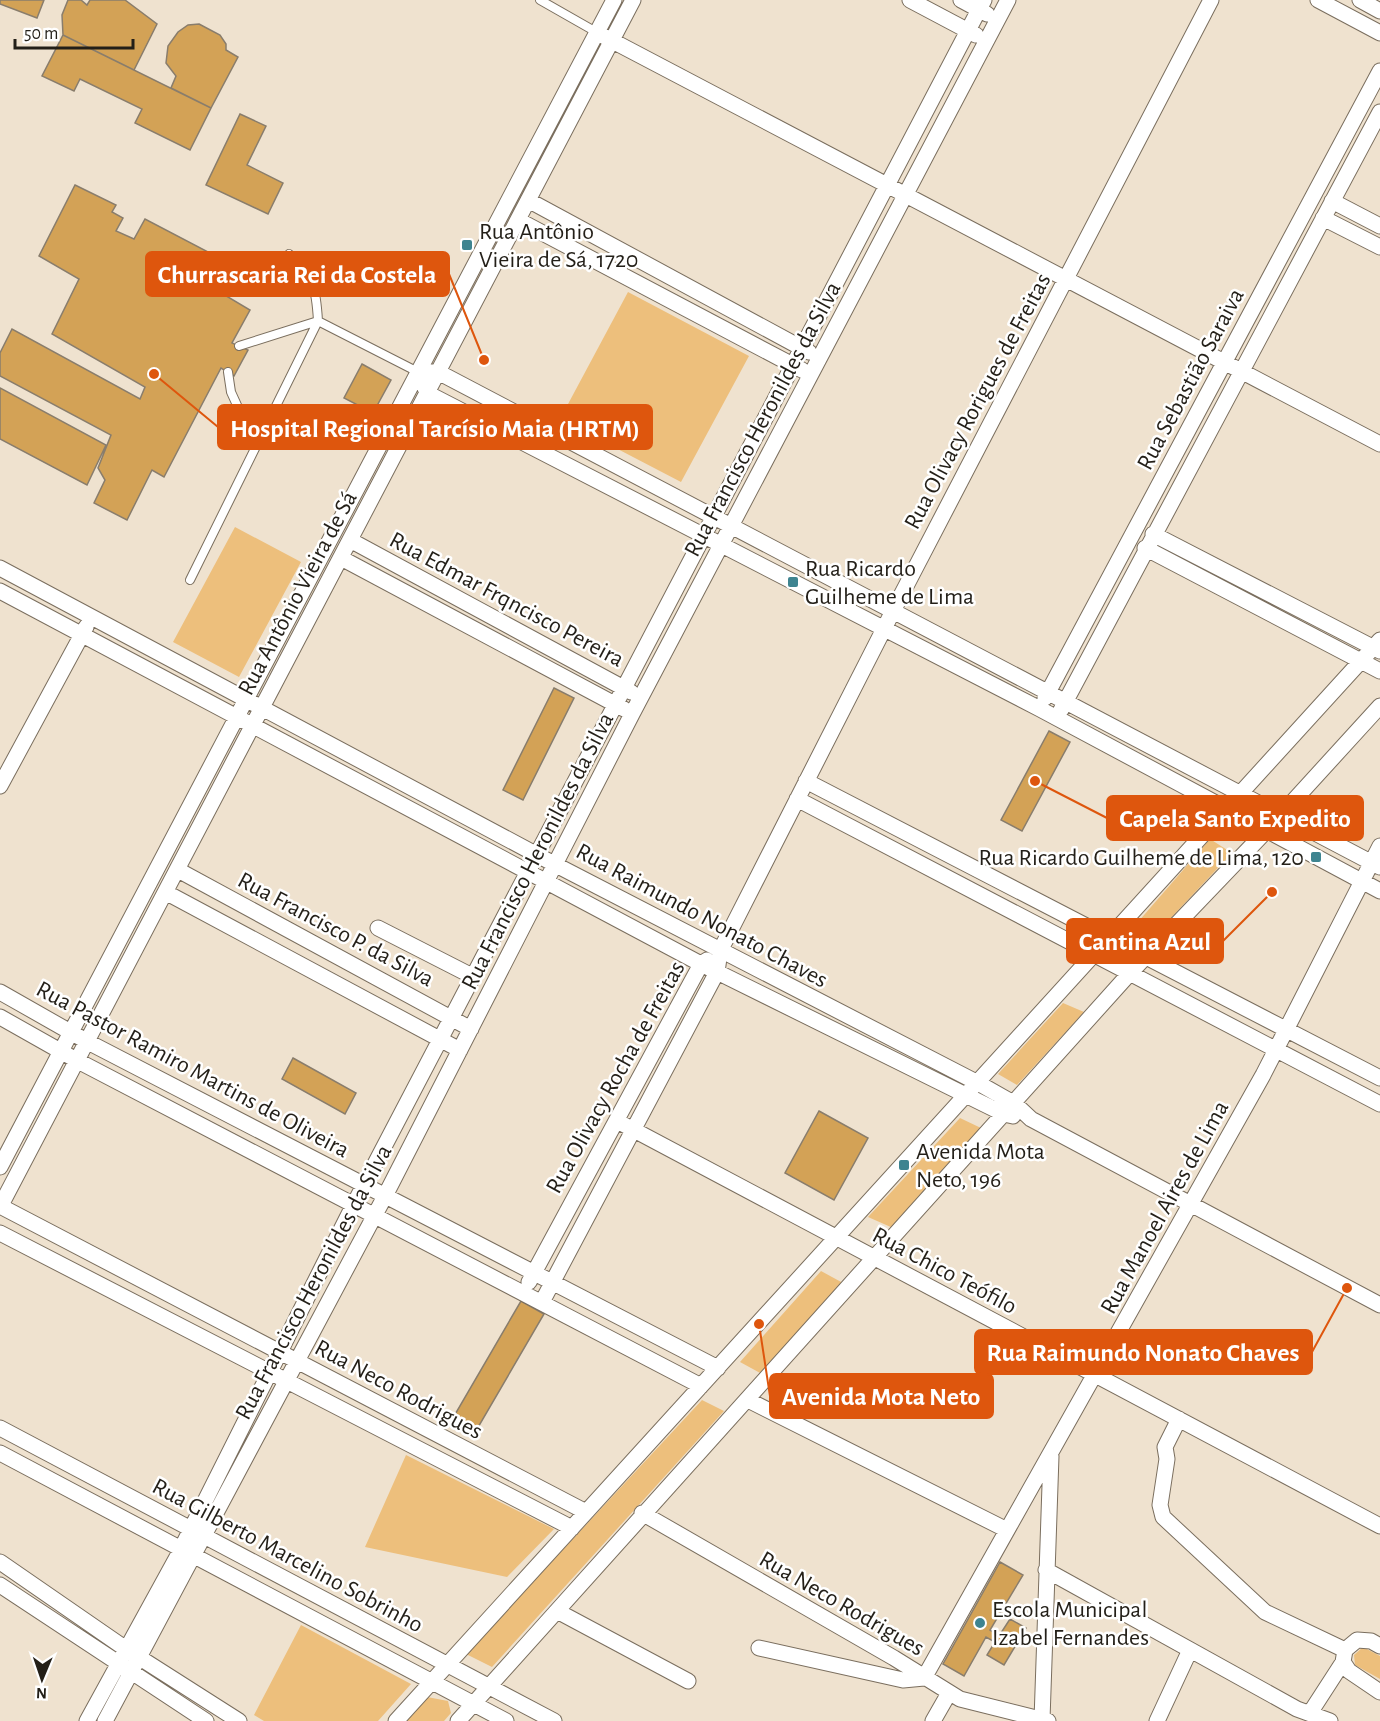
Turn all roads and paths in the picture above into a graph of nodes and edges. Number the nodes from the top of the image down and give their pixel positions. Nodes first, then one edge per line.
1 (540, 0) edge
2 (614, 0) edge
3 (633, 0) edge
4 (910, 0) edge
5 (961, 0) edge
6 (1008, 0) edge
7 (1211, 0) edge
8 (1318, 0) edge
9 (1360, 0) edge
10 (981, 5) edge
11 (1380, 10) edge
12 (998, 20) junction
13 (968, 31) junction
14 (598, 33) junction
15 (1380, 33) edge
16 (612, 40) junction
17 (987, 41) junction
18 (1380, 71) edge
19 (1380, 112) edge
20 (887, 185) junction
21 (905, 195) junction
22 (528, 200) junction
23 (1332, 201) junction
24 (1323, 218) junction
25 (518, 220) junction
26 (1380, 226) edge
27 (1291, 239) junction
28 (1380, 247) edge
29 (1307, 248) junction
30 (852, 251) junction
31 (289, 254) dead end
32 (870, 261) junction
33 (1067, 279) junction
34 (318, 321) junction
35 (239, 346) dead end
36 (801, 348) junction
37 (820, 357) junction
38 (1225, 363) junction
39 (792, 365) junction
40 (1241, 371) junction
41 (228, 372) dead end
42 (419, 372) junction
43 (438, 372) junction
44 (810, 375) junction
45 (427, 393) junction
46 (1380, 444) edge
47 (256, 447) junction
48 (713, 516) junction
49 (731, 526) junction
50 (1153, 534) junction
51 (703, 536) junction
52 (350, 540) junction
53 (721, 546) junction
54 (1145, 548) junction
55 (341, 558) junction
56 (0, 568) edge
57 (190, 580) dead end
58 (0, 591) edge
59 (480, 610) junction
60 (893, 610) junction
61 (92, 616) junction
62 (470, 627) junction
63 (884, 629) junction
64 (82, 636) junction
65 (1378, 646) edge
66 (1361, 662) junction
67 (1380, 671) edge
68 (1014, 673) junction
69 (624, 688) junction
70 (1005, 691) junction
71 (1048, 691) junction
72 (642, 698) junction
73 (245, 700) junction
74 (1066, 701) junction
75 (615, 704) junction
76 (1380, 706) edge
77 (1040, 709) junction
78 (262, 710) junction
79 (632, 714) junction
80 (236, 717) junction
81 (1057, 718) junction
82 (253, 726) junction
83 (806, 781) junction
84 (0, 786) edge
85 (1241, 794) junction
86 (797, 799) junction
87 (1226, 810) junction
88 (1281, 815) junction
89 (1266, 831) junction
90 (1380, 846) edge
91 (536, 855) junction
92 (556, 865) junction
93 (1376, 865) edge
94 (975, 868) junction
95 (178, 870) junction
96 (527, 872) junction
97 (1362, 881) junction
98 (547, 882) junction
99 (964, 886) junction
100 (1380, 891) edge
101 (166, 893) junction
102 (378, 928) dead end
103 (1110, 938) junction
104 (720, 951) junction
105 (1095, 955) junction
106 (1145, 957) junction
107 (701, 964) junction
108 (717, 972) junction
109 (1130, 973) junction
110 (472, 976) junction
111 (0, 992) edge
112 (841, 1013) junction
113 (0, 1017) edge
114 (451, 1017) junction
115 (471, 1029) junction
116 (833, 1029) junction
117 (1286, 1029) junction
118 (70, 1032) junction
119 (440, 1039) junction
120 (88, 1042) junction
121 (1276, 1049) junction
122 (460, 1050) junction
123 (60, 1052) junction
124 (78, 1061) junction
125 (1380, 1078) edge
126 (978, 1083) junction
127 (966, 1095) junction
128 (1380, 1104) edge
129 (1009, 1109) junction
130 (617, 1121) junction
131 (633, 1130) junction
132 (0, 1167) edge
133 (590, 1169) junction
134 (608, 1179) junction
135 (365, 1185) junction
136 (385, 1196) junction
137 (1191, 1204) junction
138 (0, 1206) edge
139 (353, 1206) junction
140 (374, 1217) junction
141 (0, 1233) edge
142 (837, 1238) junction
143 (875, 1258) junction
144 (120, 1269) junction
145 (534, 1273) junction
146 (552, 1282) junction
147 (109, 1290) junction
148 (524, 1292) junction
149 (542, 1302) junction
150 (1380, 1305) edge
151 (279, 1352) junction
152 (296, 1361) junction
153 (718, 1368) junction
154 (270, 1372) junction
155 (1096, 1375) junction
156 (285, 1380) junction
157 (701, 1386) junction
158 (748, 1400) junction
159 (1179, 1419) junction
160 (0, 1428) edge
161 (1051, 1452) junction
162 (0, 1453) edge
163 (586, 1512) junction
164 (642, 1513) junction
165 (1380, 1526) edge
166 (572, 1528) junction
167 (191, 1529) junction
168 (1005, 1529) junction
169 (205, 1537) junction
170 (181, 1549) junction
171 (195, 1556) junction
172 (0, 1562) edge
173 (1046, 1570) junction
174 (0, 1585) edge
175 (35, 1586) junction
176 (26, 1602) junction
177 (557, 1611) junction
178 (1380, 1646) edge
179 (759, 1648) dead end
180 (126, 1649) junction
181 (1190, 1650) junction
182 (1344, 1656) junction
183 (140, 1658) junction
184 (447, 1665) junction
185 (124, 1669) junction
186 (924, 1678) junction
187 (688, 1681) dead end
188 (433, 1682) junction
189 (489, 1686) junction
190 (1380, 1692) edge
191 (949, 1693) junction
192 (475, 1704) junction
193 (1310, 1713) junction
194 (488, 1717) edge
195 (1045, 1720) edge
196 (87, 1721) edge
197 (105, 1721) edge
198 (206, 1721) edge
199 (239, 1721) edge
200 (396, 1721) edge
201 (458, 1721) edge
202 (506, 1721) edge
203 (554, 1721) edge
204 (933, 1721) edge
205 (1157, 1721) edge
206 (1329, 1721) edge

1 - 14 lane
2 - 14 street, Rua Antônio Vieira de Sá
3 - 16 street, Rua Antônio Vieira de Sá
4 - 13 street
5 - 10 street
6 - 12 street, Rua Francisco Heronildes da Silva
7 - 33 street, Rua Olivacy Rorigues de Freitas
8 - 15 street
9 - 11 street
10 - 12 street
10 - 13 street, Rua Francisco Heronildes da Silva
12 - 17 street, Rua Francisco Heronildes da Silva
13 - 17 street
13 - 20 street, Rua Francisco Heronildes da Silva
14 - 16 street
14 - 42 street, Rua Antônio Vieira de Sá
16 - 20 street
16 - 22 street, Rua Antônio Vieira de Sá
17 - 21 street, Rua Francisco Heronildes da Silva
18 - 27 street, Rua Sebastião Saraiva
19 - 23 street, Rua Sebastião Saraiva
20 - 21 street
20 - 30 street, Rua Francisco Heronildes da Silva
21 - 32 street, Rua Francisco Heronildes da Silva
21 - 33 street
22 - 25 street, Rua Antônio Vieira de Sá
22 - 36 street
23 - 24 street, Rua Sebastião Saraiva
23 - 26 street
24 - 28 street
24 - 29 street, Rua Sebastião Saraiva
25 - 39 street
25 - 43 street, Rua Antônio Vieira de Sá
27 - 29 street
27 - 38 street, Rua Sebastião Saraiva
29 - 40 street, Rua Sebastião Saraiva
30 - 32 street
30 - 36 street, Rua Francisco Heronildes da Silva
31 - 34 lane
32 - 37 street, Rua Francisco Heronildes da Silva
33 - 38 street
33 - 60 street, Rua Olivacy Rorigues de Freitas
34 - 35 lane
34 - 42 lane
34 - 47 lane
36 - 37 street
36 - 39 street, Rua Francisco Heronildes da Silva
37 - 44 street, Rua Francisco Heronildes da Silva
38 - 40 street
38 - 71 street, Rua Sebastião Saraiva
39 - 44 street
39 - 48 street, Rua Francisco Heronildes da Silva
40 - 46 street
40 - 50 street, Rua Sebastião Saraiva
41 - 47 lane
42 - 43 street
42 - 45 street
42 - 73 street, Rua Antônio Vieira de Sá
43 - 45 street, Rua Antônio Vieira de Sá
43 - 48 street
44 - 49 street, Rua Francisco Heronildes da Silva
45 - 51 street
45 - 52 street, Rua Antônio Vieira de Sá
47 - 57 lane
48 - 49 street
48 - 51 street, Rua Francisco Heronildes da Silva
49 - 53 street, Rua Francisco Heronildes da Silva
49 - 60 street
50 - 54 street, Rua Sebastião Saraiva
50 - 65 street
51 - 53 street
51 - 69 street, Rua Francisco Heronildes da Silva
52 - 55 street, Rua Antônio Vieira de Sá
52 - 59 street, Rua Edmar Frqncisco Pereira
53 - 63 street
53 - 72 street, Rua Francisco Heronildes da Silva
54 - 66 street
54 - 74 street, Rua Sebastião Saraiva
55 - 62 street, Rua Edmar Frqncisco Pereira
55 - 78 street, Rua Antônio Vieira de Sá
56 - 61 street, Rua Raimundo Nonato Chaves
58 - 64 street, Rua Raimundo Nonato Chaves
59 - 62 street
59 - 69 street, Rua Edmar Frqncisco Pereira
60 - 63 street, Rua Olivacy Rorigues de Freitas
60 - 68 street
61 - 64 street
61 - 73 street, Rua Raimundo Nonato Chaves
62 - 75 street, Rua Edmar Frqncisco Pereira
63 - 70 street
63 - 83 street, Rua Olivacy Rorigues de Freitas
64 - 80 street, Rua Raimundo Nonato Chaves
64 - 84 street
65 - 66 street
66 - 67 street
66 - 85 street
68 - 70 street
68 - 71 street
69 - 72 street, Rua Edmar Frqncisco Pereira
69 - 75 street, Rua Francisco Heronildes da Silva
70 - 77 street
71 - 74 street
71 - 77 street, Rua Sebastião Saraiva
72 - 79 street, Rua Francisco Heronildes da Silva
73 - 78 street, Rua Raimundo Nonato Chaves
73 - 80 street, Rua Antônio Vieira de Sá
74 - 81 street, Rua Sebastião Saraiva
74 - 85 street
75 - 79 street, Rua Edmar Frqncisco Pereira
75 - 91 street, Rua Francisco Heronildes da Silva
76 - 88 street
77 - 81 street
78 - 82 street, Rua Antônio Vieira de Sá
78 - 91 street, Rua Raimundo Nonato Chaves
79 - 92 street, Rua Francisco Heronildes da Silva
80 - 82 street, Rua Raimundo Nonato Chaves
80 - 118 street, Rua Antônio Vieira de Sá
81 - 87 street
82 - 95 street, Rua Antônio Vieira de Sá
82 - 96 street, Rua Raimundo Nonato Chaves
83 - 86 street, Rua Olivacy Rorigues de Freitas
83 - 94 street
85 - 87 street
85 - 88 street
86 - 99 street
86 - 104 street, Rua Olivacy Rorigues de Freitas
87 - 89 street
87 - 103 street
88 - 89 street
88 - 93 street
89 - 97 street
89 - 106 street
90 - 93 street, Rua Manoel Aires de Lima
91 - 92 street, Rua Raimundo Nonato Chaves
91 - 96 street, Rua Francisco Heronildes da Silva
92 - 98 street, Rua Francisco Heronildes da Silva
92 - 104 street, Rua Raimundo Nonato Chaves
93 - 97 street, Rua Manoel Aires de Lima
94 - 99 street
94 - 103 street
95 - 101 street, Rua Antônio Vieira de Sá
95 - 114 street, Rua Francisco P. da Silva
96 - 98 street, Rua Raimundo Nonato Chaves
96 - 110 street, Rua Francisco Heronildes da Silva
97 - 100 street
97 - 117 street, Rua Manoel Aires de Lima
98 - 107 street, Rua Raimundo Nonato Chaves
98 - 115 street, Rua Francisco Heronildes da Silva
99 - 105 street
101 - 119 street, Rua Francisco P. da Silva
101 - 120 street, Rua Antônio Vieira de Sá
102 - 110 street
103 - 105 street
103 - 106 street
104 - 107 street, Rua Olivacy Rocha de Freitas
104 - 108 street, Rua Olivacy Rocha de Freitas
104 - 112 street, Rua Raimundo Nonato Chaves
105 - 109 street
105 - 126 street
106 - 109 street
106 - 117 street
107 - 108 street, Rua Raimundo Nonato Chaves
107 - 130 street, Rua Olivacy Rocha de Freitas
108 - 116 street, Rua Raimundo Nonato Chaves
108 - 131 street, Rua Olivacy Rocha de Freitas
109 - 121 street
109 - 129 street
110 - 114 street, Rua Francisco Heronildes da Silva
111 - 118 street, Rua Pastor Ramiro Martins de Oliveira
112 - 116 street
112 - 126 street, Rua Raimundo Nonato Chaves
113 - 123 street, Rua Pastor Ramiro Martins de Oliveira
114 - 115 street, Rua Francisco P. da Silva
114 - 119 street, Rua Francisco Heronildes da Silva
115 - 122 street, Rua Francisco Heronildes da Silva
116 - 127 street, Rua Raimundo Nonato Chaves
117 - 121 street, Rua Manoel Aires de Lima
117 - 125 street
118 - 120 street, Rua Pastor Ramiro Martins de Oliveira
118 - 123 street, Rua Antônio Vieira de Sá
119 - 122 street, Rua Francisco P. da Silva
119 - 135 street, Rua Francisco Heronildes da Silva
120 - 124 street, Rua Antônio Vieira de Sá
120 - 135 street, Rua Pastor Ramiro Martins de Oliveira
121 - 128 street
121 - 137 street, Rua Manoel Aires de Lima
122 - 136 street, Rua Francisco Heronildes da Silva
123 - 124 street, Rua Pastor Ramiro Martins de Oliveira
123 - 132 street, Rua Antônio Vieira de Sá
124 - 138 street, Rua Antônio Vieira de Sá
124 - 139 street, Rua Pastor Ramiro Martins de Oliveira
126 - 127 street
126 - 129 street, Rua Raimundo Nonato Chaves
127 - 129 street, Rua Raimundo Nonato Chaves
127 - 142 street
129 - 137 street, Rua Raimundo Nonato Chaves
129 - 143 street
130 - 131 street, Rua Chico Teófilo
130 - 133 street, Rua Olivacy Rocha de Freitas
131 - 134 street, Rua Olivacy Rocha de Freitas
131 - 142 street, Rua Chico Teófilo
133 - 134 street
133 - 145 street, Rua Olivacy Rocha de Freitas
134 - 146 street, Rua Olivacy Rocha de Freitas
135 - 136 street, Rua Pastor Ramiro Martins de Oliveira
135 - 139 street, Rua Francisco Heronildes da Silva
136 - 140 street, Rua Francisco Heronildes da Silva
136 - 145 street, Rua Pastor Ramiro Martins de Oliveira
137 - 150 street, Rua Raimundo Nonato Chaves
137 - 155 street, Rua Manoel Aires de Lima
138 - 144 street, Rua Neco Rodrigues
139 - 140 street, Rua Pastor Ramiro Martins de Oliveira
139 - 151 street, Rua Francisco Heronildes da Silva
140 - 148 street, Rua Pastor Ramiro Martins de Oliveira
140 - 152 street, Rua Francisco Heronildes da Silva
141 - 147 street, Rua Neco Rodrigues
142 - 143 street, Rua Chico Teófilo
142 - 153 street
143 - 155 street, Rua Chico Teófilo
143 - 158 street
144 - 147 street
144 - 151 street, Rua Neco Rodrigues
145 - 146 street, Rua Pastor Ramiro Martins de Oliveira
145 - 148 street, Rua Olivacy Rocha de Freitas
146 - 149 street, Rua Olivacy Rocha de Freitas
146 - 153 street, Rua Pastor Ramiro Martins de Oliveira
147 - 154 street, Rua Neco Rodrigues
148 - 149 street, Rua Pastor Ramiro Martins de Oliveira
149 - 157 street, Rua Pastor Ramiro Martins de Oliveira
151 - 152 street, Rua Neco Rodrigues
151 - 154 street, Rua Francisco Heronildes da Silva
152 - 156 street, Rua Francisco Heronildes da Silva
152 - 163 street, Rua Neco Rodrigues
153 - 157 street
154 - 156 street, Rua Neco Rodrigues
154 - 167 street, Rua Francisco Heronildes da Silva
155 - 159 street, Rua Chico Teófilo
155 - 161 street, Rua Manoel Aires de Lima
156 - 166 street, Rua Neco Rodrigues
156 - 169 street, Rua Francisco Heronildes da Silva
157 - 163 street
158 - 164 street
158 - 168 street
159 - 165 street, Rua Chico Teófilo
159 - 182 street
160 - 167 street, Rua Gilberto Marcelino Sobrinho
161 - 168 street, Rua Manoel Aires de Lima
161 - 173 street
162 - 170 street, Rua Gilberto Marcelino Sobrinho
163 - 166 street
164 - 177 street
164 - 186 street, Rua Neco Rodrigues
166 - 184 street
167 - 169 street, Rua Gilberto Marcelino Sobrinho
167 - 170 street, Rua Francisco Heronildes da Silva
168 - 186 street, Rua Manoel Aires de Lima
169 - 171 street, Rua Francisco Heronildes da Silva
169 - 184 street, Rua Gilberto Marcelino Sobrinho
170 - 171 street, Rua Gilberto Marcelino Sobrinho
170 - 180 street, Rua Francisco Heronildes da Silva
171 - 183 street, Rua Francisco Heronildes da Silva
171 - 188 street, Rua Gilberto Marcelino Sobrinho
172 - 175 street
173 - 181 street
173 - 195 street
174 - 176 street
175 - 176 street
175 - 180 street
176 - 185 street
177 - 187 street
177 - 189 street
178 - 182 street
179 - 186 street
180 - 183 street
180 - 185 street, Rua Francisco Heronildes da Silva
181 - 193 street
181 - 205 street
182 - 190 street
182 - 193 street
183 - 185 street, Rua Francisco Heronildes da Silva
183 - 199 street
184 - 188 street
184 - 189 street, Rua Gilberto Marcelino Sobrinho
185 - 196 street, Rua Francisco Heronildes da Silva
185 - 197 street, Rua Francisco Heronildes da Silva
185 - 198 street
186 - 191 street, Rua Neco Rodrigues
188 - 192 street, Rua Gilberto Marcelino Sobrinho
188 - 200 street
189 - 192 street
189 - 203 street, Rua Gilberto Marcelino Sobrinho
191 - 195 street, Rua Neco Rodrigues
191 - 204 street
192 - 194 street, Rua Gilberto Marcelino Sobrinho
192 - 201 street
193 - 206 street
194 - 202 street, Rua Gilberto Marcelino Sobrinho

